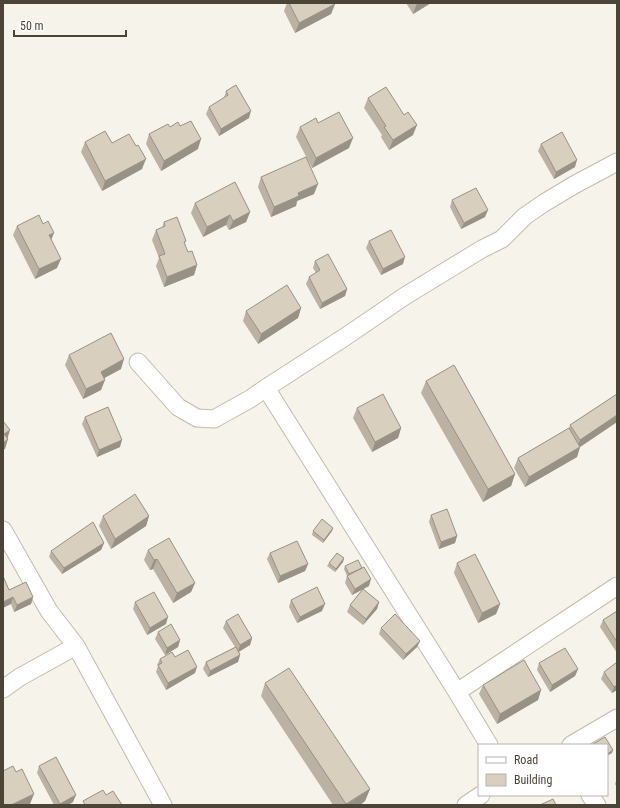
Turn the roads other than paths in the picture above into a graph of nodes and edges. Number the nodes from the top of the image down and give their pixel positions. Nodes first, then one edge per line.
1 (617, 162) edge
2 (138, 362) dead end
3 (266, 388) junction
4 (3, 530) edge
5 (617, 586) edge
6 (76, 646) junction
7 (3, 689) edge
8 (457, 692) junction
9 (617, 718) edge
10 (488, 744) edge
11 (573, 744) edge
12 (480, 796) edge
13 (591, 796) edge
14 (163, 805) edge
15 (466, 805) edge
16 (597, 805) edge

1 - 3 street
2 - 3 street
3 - 8 street
4 - 6 street
5 - 8 street
6 - 7 street
6 - 14 street
8 - 10 street
9 - 11 street
12 - 15 street
13 - 16 street

